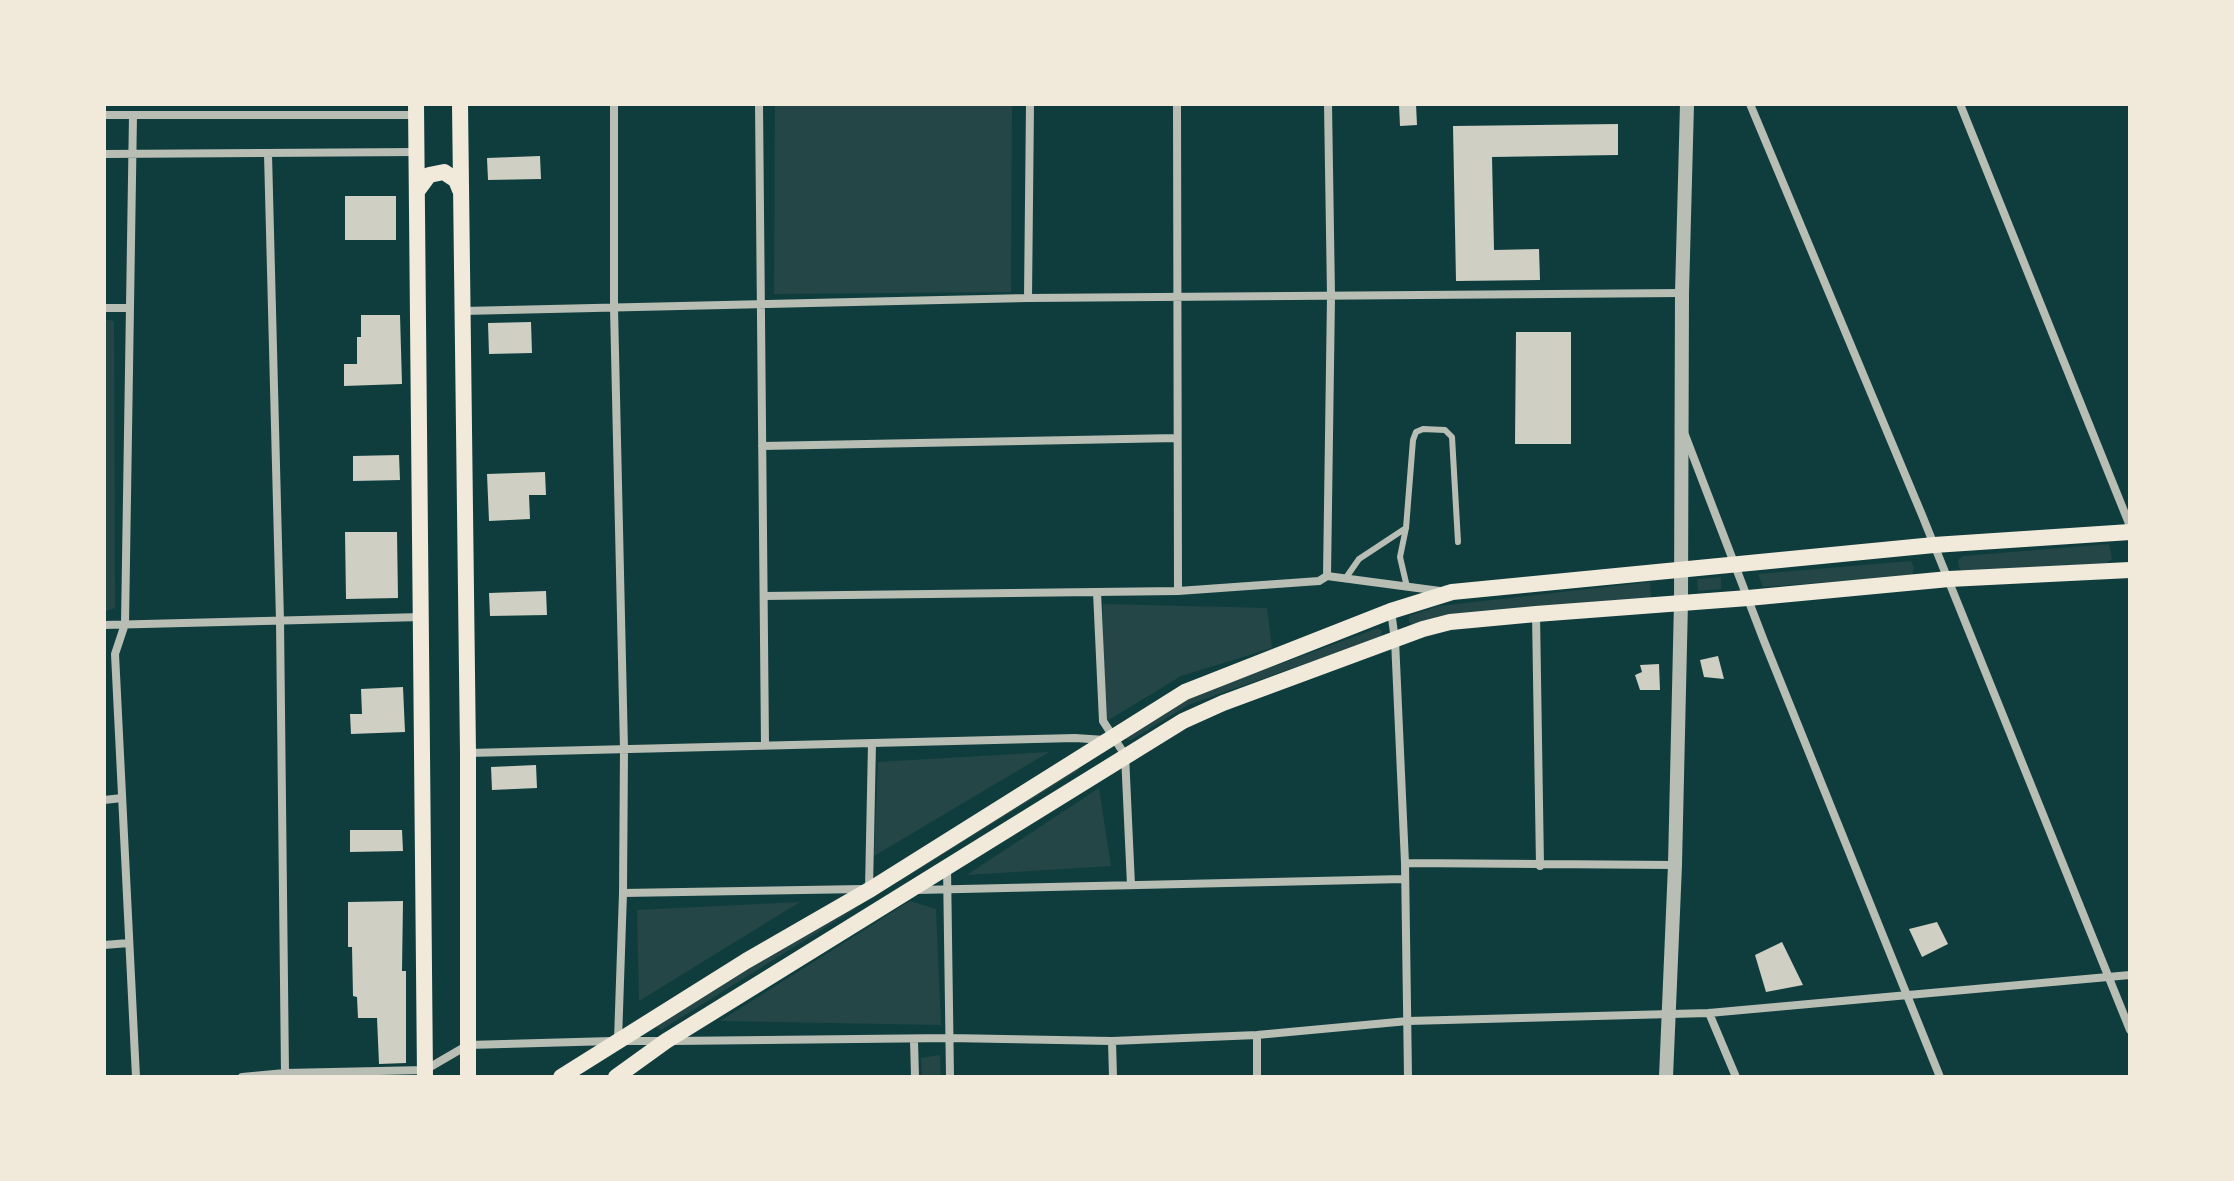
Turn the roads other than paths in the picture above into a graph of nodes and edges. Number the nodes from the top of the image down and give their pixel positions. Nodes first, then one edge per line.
1 (460, 104) edge
2 (614, 104) edge
3 (759, 104) edge
4 (1030, 104) edge
5 (1177, 104) edge
6 (1328, 104) edge
7 (1687, 104) edge
8 (1750, 104) edge
9 (1960, 104) edge
10 (416, 110) edge
11 (104, 115) edge
12 (133, 115) junction
13 (416, 152) junction
14 (132, 153) junction
15 (104, 154) edge
16 (268, 154) junction
17 (418, 190) junction
18 (461, 192) junction
19 (1682, 293) junction
20 (1331, 296) junction
21 (1178, 297) junction
22 (1028, 298) junction
23 (760, 306) junction
24 (104, 308) edge
25 (130, 308) junction
26 (614, 308) junction
27 (462, 311) junction
28 (1681, 426) junction
29 (1177, 438) junction
30 (762, 446) junction
31 (2130, 526) edge
32 (1406, 528) junction
33 (2130, 532) edge
34 (1458, 542) dead end
35 (1934, 545) junction
36 (1734, 564) junction
37 (1681, 569) junction
38 (2130, 570) edge
39 (1327, 576) junction
40 (1345, 579) junction
41 (1949, 579) junction
42 (1407, 587) junction
43 (1178, 591) junction
44 (1097, 592) junction
45 (1452, 592) junction
46 (764, 596) junction
47 (1748, 598) junction
48 (1681, 602) junction
49 (1391, 611) junction
50 (1536, 614) junction
51 (422, 617) junction
52 (280, 621) junction
53 (125, 624) junction
54 (104, 625) edge
55 (1395, 640) junction
56 (104, 654) edge
57 (115, 654) junction
58 (1109, 738) junction
59 (872, 743) junction
60 (765, 745) junction
61 (624, 749) junction
62 (468, 753) junction
63 (1125, 755) junction
64 (122, 798) junction
65 (104, 800) edge
66 (1405, 863) junction
67 (1675, 865) junction
68 (1540, 866) junction
69 (947, 867) junction
70 (1404, 879) junction
71 (1131, 885) junction
72 (875, 889) junction
73 (949, 889) junction
74 (904, 890) junction
75 (623, 893) junction
76 (129, 943) junction
77 (104, 945) edge
78 (2130, 975) edge
79 (2109, 977) junction
80 (1905, 994) junction
81 (1709, 1013) junction
82 (1667, 1015) junction
83 (1408, 1021) junction
84 (2130, 1030) edge
85 (1257, 1035) junction
86 (949, 1038) junction
87 (914, 1040) junction
88 (620, 1041) junction
89 (666, 1041) junction
90 (1112, 1041) junction
91 (468, 1045) junction
92 (425, 1073) edge
93 (282, 1075) edge
94 (136, 1077) edge
95 (242, 1077) edge
96 (468, 1077) edge
97 (561, 1077) edge
98 (616, 1077) edge
99 (915, 1077) edge
100 (950, 1077) edge
101 (1113, 1077) edge
102 (1257, 1077) edge
103 (1408, 1077) edge
104 (1666, 1077) edge
105 (1736, 1077) edge
106 (1940, 1077) edge

1 - 18 main road
2 - 26 street
3 - 23 street
4 - 22 street
5 - 21 street
6 - 20 street
7 - 19 street
8 - 35 street
9 - 31 street
10 - 12 street
10 - 13 main road
11 - 12 street
12 - 14 street
13 - 16 street
13 - 17 main road
14 - 15 street
14 - 16 street
14 - 25 street
16 - 52 street
17 - 18 main road
17 - 51 main road
18 - 27 main road
19 - 20 street
19 - 28 street
20 - 21 street
20 - 39 street
21 - 22 street
21 - 29 street
22 - 23 street
23 - 26 street
23 - 30 street
24 - 25 street
25 - 53 street
26 - 27 street
26 - 61 street
27 - 62 main road
28 - 36 street
28 - 37 street
29 - 30 street
29 - 43 street
30 - 46 street
32 - 34 lane
32 - 40 lane
32 - 42 lane
33 - 35 main road
35 - 36 main road
35 - 41 street
36 - 37 main road
36 - 47 street
37 - 45 main road
37 - 48 street
38 - 41 main road
39 - 40 street
39 - 43 street
40 - 42 street
41 - 47 main road
41 - 79 street
42 - 45 street
43 - 44 street
44 - 46 street
44 - 58 street
45 - 49 main road
46 - 60 street
47 - 48 main road
47 - 80 street
48 - 50 main road
48 - 67 street
49 - 55 street
49 - 58 main road
50 - 55 main road
50 - 68 street
51 - 52 street
51 - 92 main road
52 - 53 street
52 - 93 street
53 - 54 street
53 - 57 street
55 - 63 main road
55 - 66 street
56 - 57 street
57 - 64 street
58 - 59 street
58 - 63 street
58 - 72 main road
59 - 60 street
59 - 72 street
60 - 61 street
61 - 62 street
61 - 75 street
62 - 91 main road
63 - 69 main road
63 - 71 street
64 - 65 street
64 - 76 street
66 - 68 street
66 - 70 street
67 - 68 street
67 - 82 street
69 - 73 street
69 - 74 main road
70 - 71 street
70 - 83 street
71 - 73 street
72 - 75 street
72 - 88 main road
73 - 74 street
73 - 86 street
74 - 89 main road
75 - 88 street
76 - 77 street
76 - 94 street
78 - 79 street
79 - 80 street
79 - 84 street
80 - 81 street
80 - 106 street
81 - 82 street
81 - 105 street
82 - 83 street
82 - 104 street
83 - 85 street
83 - 103 street
85 - 90 street
85 - 102 street
86 - 87 street
86 - 90 street
86 - 100 street
87 - 89 street
87 - 99 street
88 - 89 street
88 - 91 street
88 - 97 main road
89 - 98 main road
90 - 101 street
91 - 92 street
91 - 96 main road
92 - 93 street
93 - 95 street

